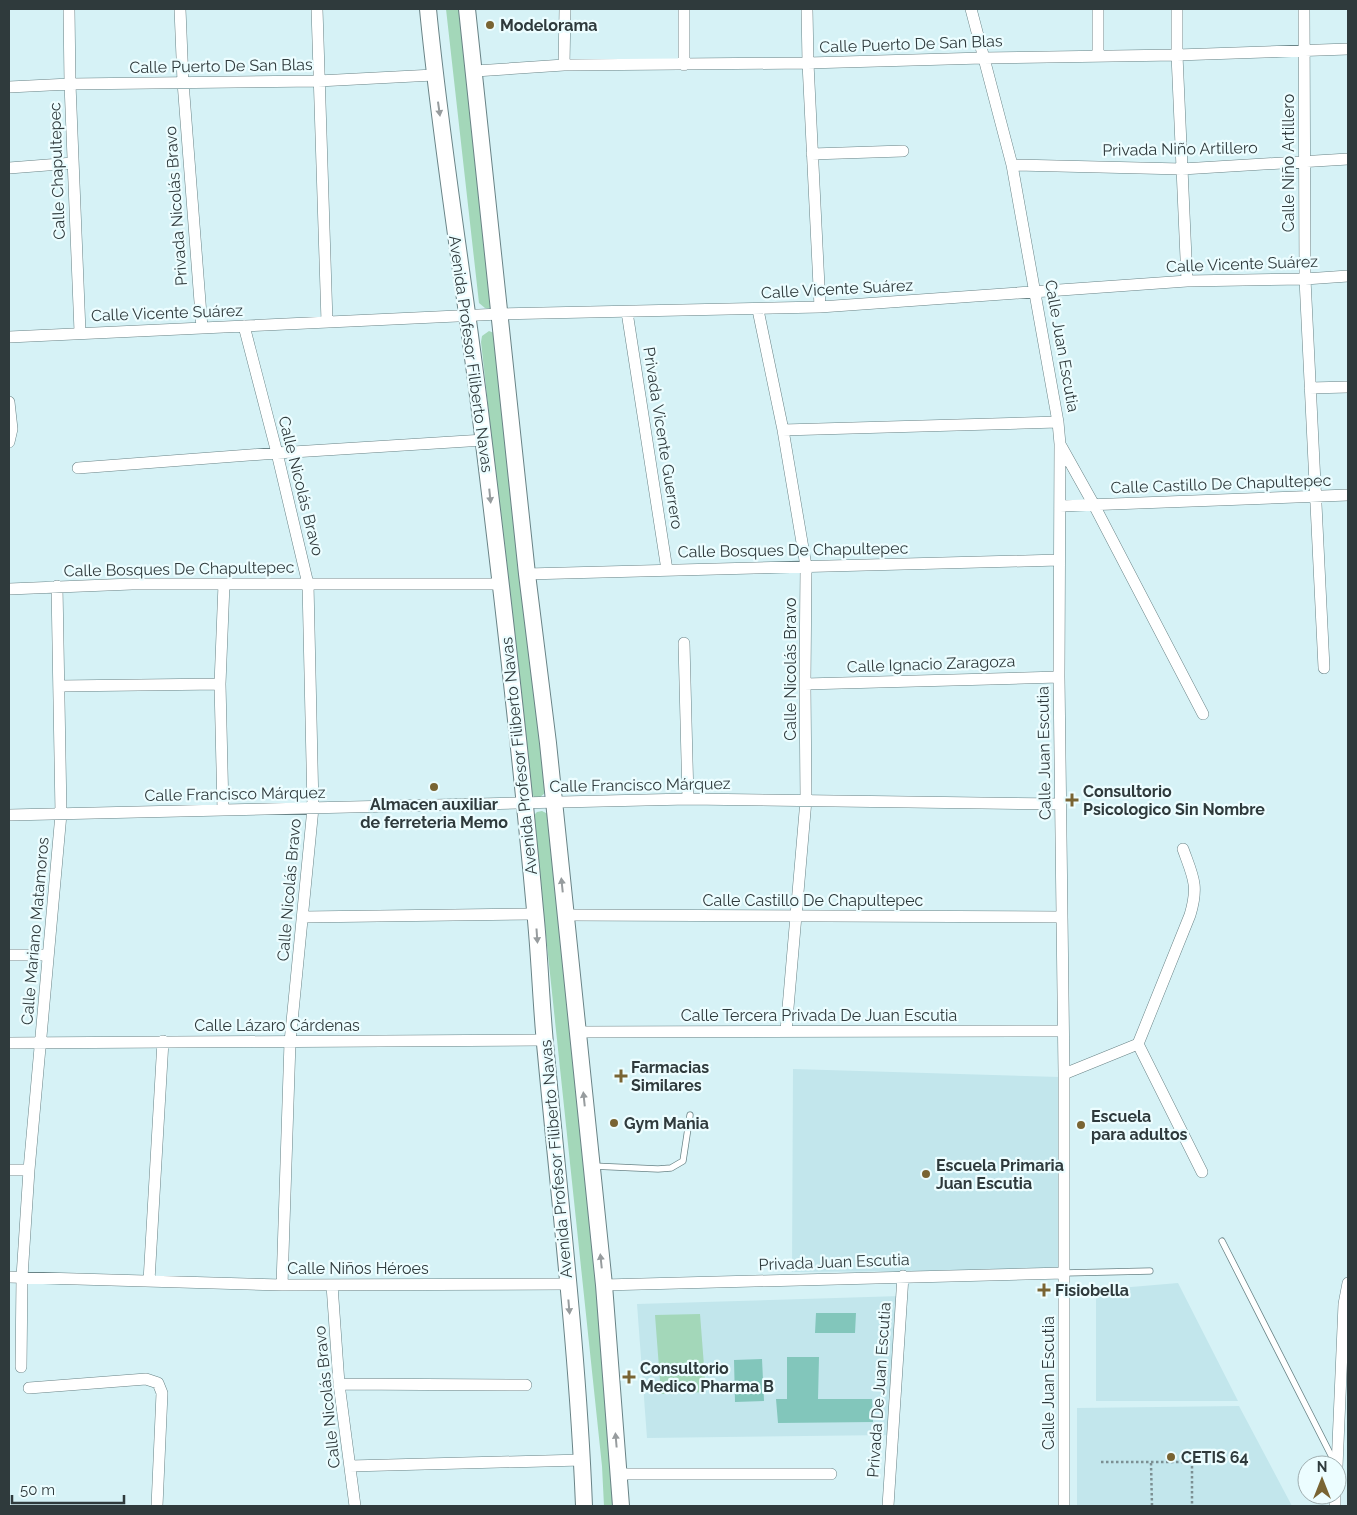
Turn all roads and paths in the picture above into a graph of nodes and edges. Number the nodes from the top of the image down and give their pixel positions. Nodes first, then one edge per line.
1 (70, 9) edge
2 (180, 9) edge
3 (317, 9) edge
4 (428, 9) edge
5 (467, 9) edge
6 (565, 9) edge
7 (684, 9) edge
8 (807, 9) edge
9 (971, 9) edge
10 (1098, 9) edge
11 (1177, 9) edge
12 (1304, 9) edge
13 (1348, 48) edge
14 (1303, 51) junction
15 (1177, 55) junction
16 (1098, 56) junction
17 (983, 58) junction
18 (808, 63) junction
19 (564, 65) junction
20 (684, 65) junction
21 (474, 71) junction
22 (434, 75) junction
23 (318, 81) junction
24 (183, 82) junction
25 (70, 84) junction
26 (9, 86) edge
27 (903, 151) dead end
28 (812, 154) junction
29 (1348, 159) edge
30 (1305, 162) junction
31 (74, 163) junction
32 (1012, 165) junction
33 (9, 168) edge
34 (1182, 169) junction
35 (1348, 276) edge
36 (1305, 279) junction
37 (1187, 281) junction
38 (1036, 292) junction
39 (820, 307) junction
40 (758, 310) junction
41 (627, 312) junction
42 (500, 314) junction
43 (466, 317) junction
44 (327, 322) junction
45 (244, 326) junction
46 (202, 328) junction
47 (80, 332) junction
48 (9, 337) edge
49 (1348, 387) edge
50 (1310, 388) junction
51 (9, 402) edge
52 (1058, 422) junction
53 (783, 430) junction
54 (484, 440) junction
55 (9, 442) edge
56 (1060, 444) junction
57 (277, 452) junction
58 (78, 468) dead end
59 (1348, 495) edge
60 (1314, 496) junction
61 (1094, 505) junction
62 (1060, 506) junction
63 (1059, 560) junction
64 (806, 566) junction
65 (667, 570) junction
66 (527, 574) junction
67 (224, 584) junction
68 (308, 584) junction
69 (500, 584) junction
70 (57, 586) junction
71 (9, 589) edge
72 (684, 642) dead end
73 (1324, 668) dead end
74 (1059, 677) junction
75 (220, 684) junction
76 (804, 684) junction
77 (60, 686) junction
78 (1203, 714) dead end
79 (688, 799) junction
80 (806, 800) junction
81 (524, 803) junction
82 (553, 803) junction
83 (1061, 804) junction
84 (313, 808) junction
85 (223, 810) junction
86 (61, 814) junction
87 (9, 815) edge
88 (1183, 849) dead end
89 (536, 914) junction
90 (565, 915) junction
91 (796, 916) junction
92 (303, 917) junction
93 (1061, 917) junction
94 (9, 955) edge
95 (48, 955) junction
96 (1062, 1030) junction
97 (786, 1031) junction
98 (577, 1032) junction
99 (544, 1040) junction
100 (163, 1041) junction
101 (42, 1042) junction
102 (290, 1042) junction
103 (9, 1043) edge
104 (1138, 1044) junction
105 (1064, 1074) junction
106 (690, 1115) dead end
107 (591, 1166) junction
108 (9, 1170) edge
109 (29, 1170) junction
110 (1202, 1172) dead end
111 (1222, 1241) dead end
112 (1150, 1271) dead end
113 (1064, 1273) junction
114 (903, 1276) junction
115 (9, 1277) edge
116 (22, 1277) junction
117 (148, 1281) junction
118 (1348, 1283) edge
119 (568, 1284) junction
120 (282, 1285) junction
121 (332, 1285) junction
122 (604, 1285) junction
123 (1346, 1304) edge
124 (21, 1367) dead end
125 (339, 1384) junction
126 (526, 1385) dead end
127 (29, 1388) dead end
128 (1331, 1455) edge
129 (1338, 1455) edge
130 (582, 1460) junction
131 (1100, 1462) dead end
132 (1151, 1462) junction
133 (350, 1466) junction
134 (619, 1474) junction
135 (831, 1474) dead end
136 (157, 1506) edge
137 (355, 1506) edge
138 (584, 1506) edge
139 (622, 1506) edge
140 (888, 1506) edge
141 (1064, 1506) edge
142 (1152, 1506) edge
143 (1192, 1506) edge

1 - 25 street, Calle Chapultepec
2 - 24 street, Privada Nicolás Bravo
3 - 23 street
4 - 22 main road, Avenida Profesor Filiberto Navas
5 - 21 main road, Avenida Profesor Filiberto Navas
6 - 19 street
7 - 20 street
8 - 18 street
9 - 17 street, Calle Juan Escutia
10 - 16 street
11 - 15 street
12 - 14 street, Calle Niño Artillero
13 - 14 street, Calle Puerto De San Blas
14 - 15 street, Calle Puerto De San Blas
14 - 30 street, Calle Niño Artillero
15 - 16 street, Calle Puerto De San Blas
15 - 34 street
16 - 17 street, Calle Puerto De San Blas
17 - 18 street, Calle Puerto De San Blas
17 - 32 street, Calle Juan Escutia
18 - 20 street, Calle Puerto De San Blas
18 - 28 street
19 - 20 street, Calle Puerto De San Blas
19 - 21 street, Calle Puerto De San Blas
21 - 42 main road, Avenida Profesor Filiberto Navas
22 - 23 street, Calle Puerto De San Blas
22 -> 43 main road, Avenida Profesor Filiberto Navas
23 - 24 street, Calle Puerto De San Blas
23 - 44 street
24 - 25 street, Calle Puerto De San Blas
24 - 46 street, Privada Nicolás Bravo
25 - 26 street, Calle Puerto De San Blas
25 - 31 street, Calle Chapultepec
27 - 28 street
28 - 39 street
29 - 30 street, Privada Niño Artillero
30 - 34 street, Privada Niño Artillero
30 - 36 street, Calle Niño Artillero
31 - 33 street
31 - 47 street, Calle Chapultepec
32 - 34 street, Privada Niño Artillero
32 - 38 street, Calle Juan Escutia
34 - 37 street
35 - 36 street, Calle Vicente Suárez
36 - 37 street, Calle Vicente Suárez
36 - 50 street, Calle Niño Artillero
37 - 38 street, Calle Vicente Suárez
38 - 39 street, Calle Vicente Suárez
38 - 52 street, Calle Juan Escutia
39 - 40 street, Calle Vicente Suárez
40 - 41 street, Calle Vicente Suárez
40 - 53 street, Calle Nicolás Bravo
41 - 42 street, Calle Vicente Suárez
41 - 65 street, Privada Vicente Guerrero
42 - 43 street, Calle Vicente Suárez
42 - 66 main road, Avenida Profesor Filiberto Navas
43 - 44 street, Calle Vicente Suárez
43 - 54 main road, Avenida Profesor Filiberto Navas
44 - 45 street, Calle Vicente Suárez
45 - 46 street, Calle Vicente Suárez
45 - 57 street, Calle Nicolás Bravo
46 - 47 street, Calle Vicente Suárez
47 - 48 street, Calle Vicente Suárez
49 - 50 street
50 - 60 street, Calle Niño Artillero
51 - 55 street
52 - 53 street
52 - 56 street, Calle Juan Escutia
53 - 64 street, Calle Nicolás Bravo
54 - 57 street
54 -> 69 main road, Avenida Profesor Filiberto Navas
56 - 61 street, Calle Castillo De Chapultepec
56 - 62 street, Calle Juan Escutia
57 - 58 street
57 - 68 street, Calle Nicolás Bravo
59 - 60 street, Calle Castillo De Chapultepec
60 - 61 street, Calle Castillo De Chapultepec
60 - 73 street
61 - 62 street, Calle Castillo De Chapultepec
61 - 78 street
62 - 63 street, Calle Juan Escutia
63 - 64 street, Calle Bosques De Chapultepec
63 - 74 street, Calle Juan Escutia
64 - 65 street, Calle Bosques De Chapultepec
64 - 76 street, Calle Nicolás Bravo
65 - 66 street, Calle Bosques De Chapultepec
66 - 82 main road, Avenida Profesor Filiberto Navas
67 - 68 street, Calle Bosques De Chapultepec
67 - 70 street, Calle Bosques De Chapultepec
67 - 75 street
68 - 69 street, Calle Bosques De Chapultepec
68 - 84 street, Calle Nicolás Bravo
69 - 81 main road, Avenida Profesor Filiberto Navas
70 - 71 street, Calle Bosques De Chapultepec
70 - 77 street, Calle Mariano Matamoros
72 - 79 street
74 - 76 street, Calle Ignacio Zaragoza
74 - 83 street, Calle Juan Escutia
75 - 77 street
75 - 85 street
76 - 80 street, Calle Nicolás Bravo
77 - 86 street, Calle Mariano Matamoros
79 - 80 street, Calle Francisco Márquez
79 - 82 street, Calle Francisco Márquez
80 - 83 street, Calle Francisco Márquez
80 - 91 street, Calle Nicolás Bravo
81 - 82 street, Calle Francisco Márquez
81 - 84 street, Calle Francisco Márquez
81 - 89 main road, Avenida Profesor Filiberto Navas
90 -> 82 main road, Avenida Profesor Filiberto Navas
83 - 93 street, Calle Juan Escutia
84 - 85 street, Calle Francisco Márquez
84 - 92 street, Calle Nicolás Bravo
85 - 86 street, Calle Francisco Márquez
86 - 87 street, Calle Francisco Márquez
86 - 95 street, Calle Mariano Matamoros
88 - 104 street
89 - 92 street
89 -> 99 main road, Avenida Profesor Filiberto Navas
90 - 91 street, Calle Castillo De Chapultepec
90 - 98 main road, Avenida Profesor Filiberto Navas
91 - 93 street, Calle Castillo De Chapultepec
91 - 97 street, Calle Nicolás Bravo
92 - 102 street, Calle Nicolás Bravo
93 - 96 street, Calle Juan Escutia
94 - 95 street
95 - 101 street, Calle Mariano Matamoros
96 - 97 street, Calle Tercera Privada De Juan Escutia
96 - 105 street, Calle Juan Escutia
97 - 98 street, Calle Tercera Privada De Juan Escutia
107 -> 98 main road, Avenida Profesor Filiberto Navas
99 - 102 street, Calle Lázaro Cárdenas
99 - 119 main road, Avenida Profesor Filiberto Navas
100 - 101 street, Calle Lázaro Cárdenas
100 - 102 street, Calle Lázaro Cárdenas
100 - 117 street
101 - 103 street, Calle Lázaro Cárdenas
101 - 109 street, Calle Mariano Matamoros
102 - 120 street, Calle Nicolás Bravo
104 - 105 street
104 - 110 street
105 - 113 street, Calle Juan Escutia
106 - 107 lane
122 -> 107 main road, Avenida Profesor Filiberto Navas
108 - 109 street
109 - 116 street, Calle Mariano Matamoros
111 - 128 lane
112 - 113 lane
113 - 114 street, Privada Juan Escutia
113 - 141 street, Calle Juan Escutia
114 - 122 street, Privada Juan Escutia
114 - 140 street, Privada De Juan Escutia
115 - 116 street, Calle Niños Héroes
116 - 117 street, Calle Niños Héroes
116 - 124 street, Calle Mariano Matamoros
117 - 120 street, Calle Niños Héroes
118 - 123 street
119 - 121 street, Calle Niños Héroes
119 -> 130 main road, Avenida Profesor Filiberto Navas
120 - 121 street, Calle Niños Héroes
121 - 125 street, Calle Nicolás Bravo
134 -> 122 main road, Avenida Profesor Filiberto Navas
123 - 129 street
125 - 126 street
125 - 133 street, Calle Nicolás Bravo
127 - 136 street
130 - 133 street
130 - 138 main road, Avenida Profesor Filiberto Navas
131 - 132 path
132 - 142 path
132 - 143 path
133 - 137 street, Calle Nicolás Bravo
134 - 135 street
134 - 139 main road, Avenida Profesor Filiberto Navas

